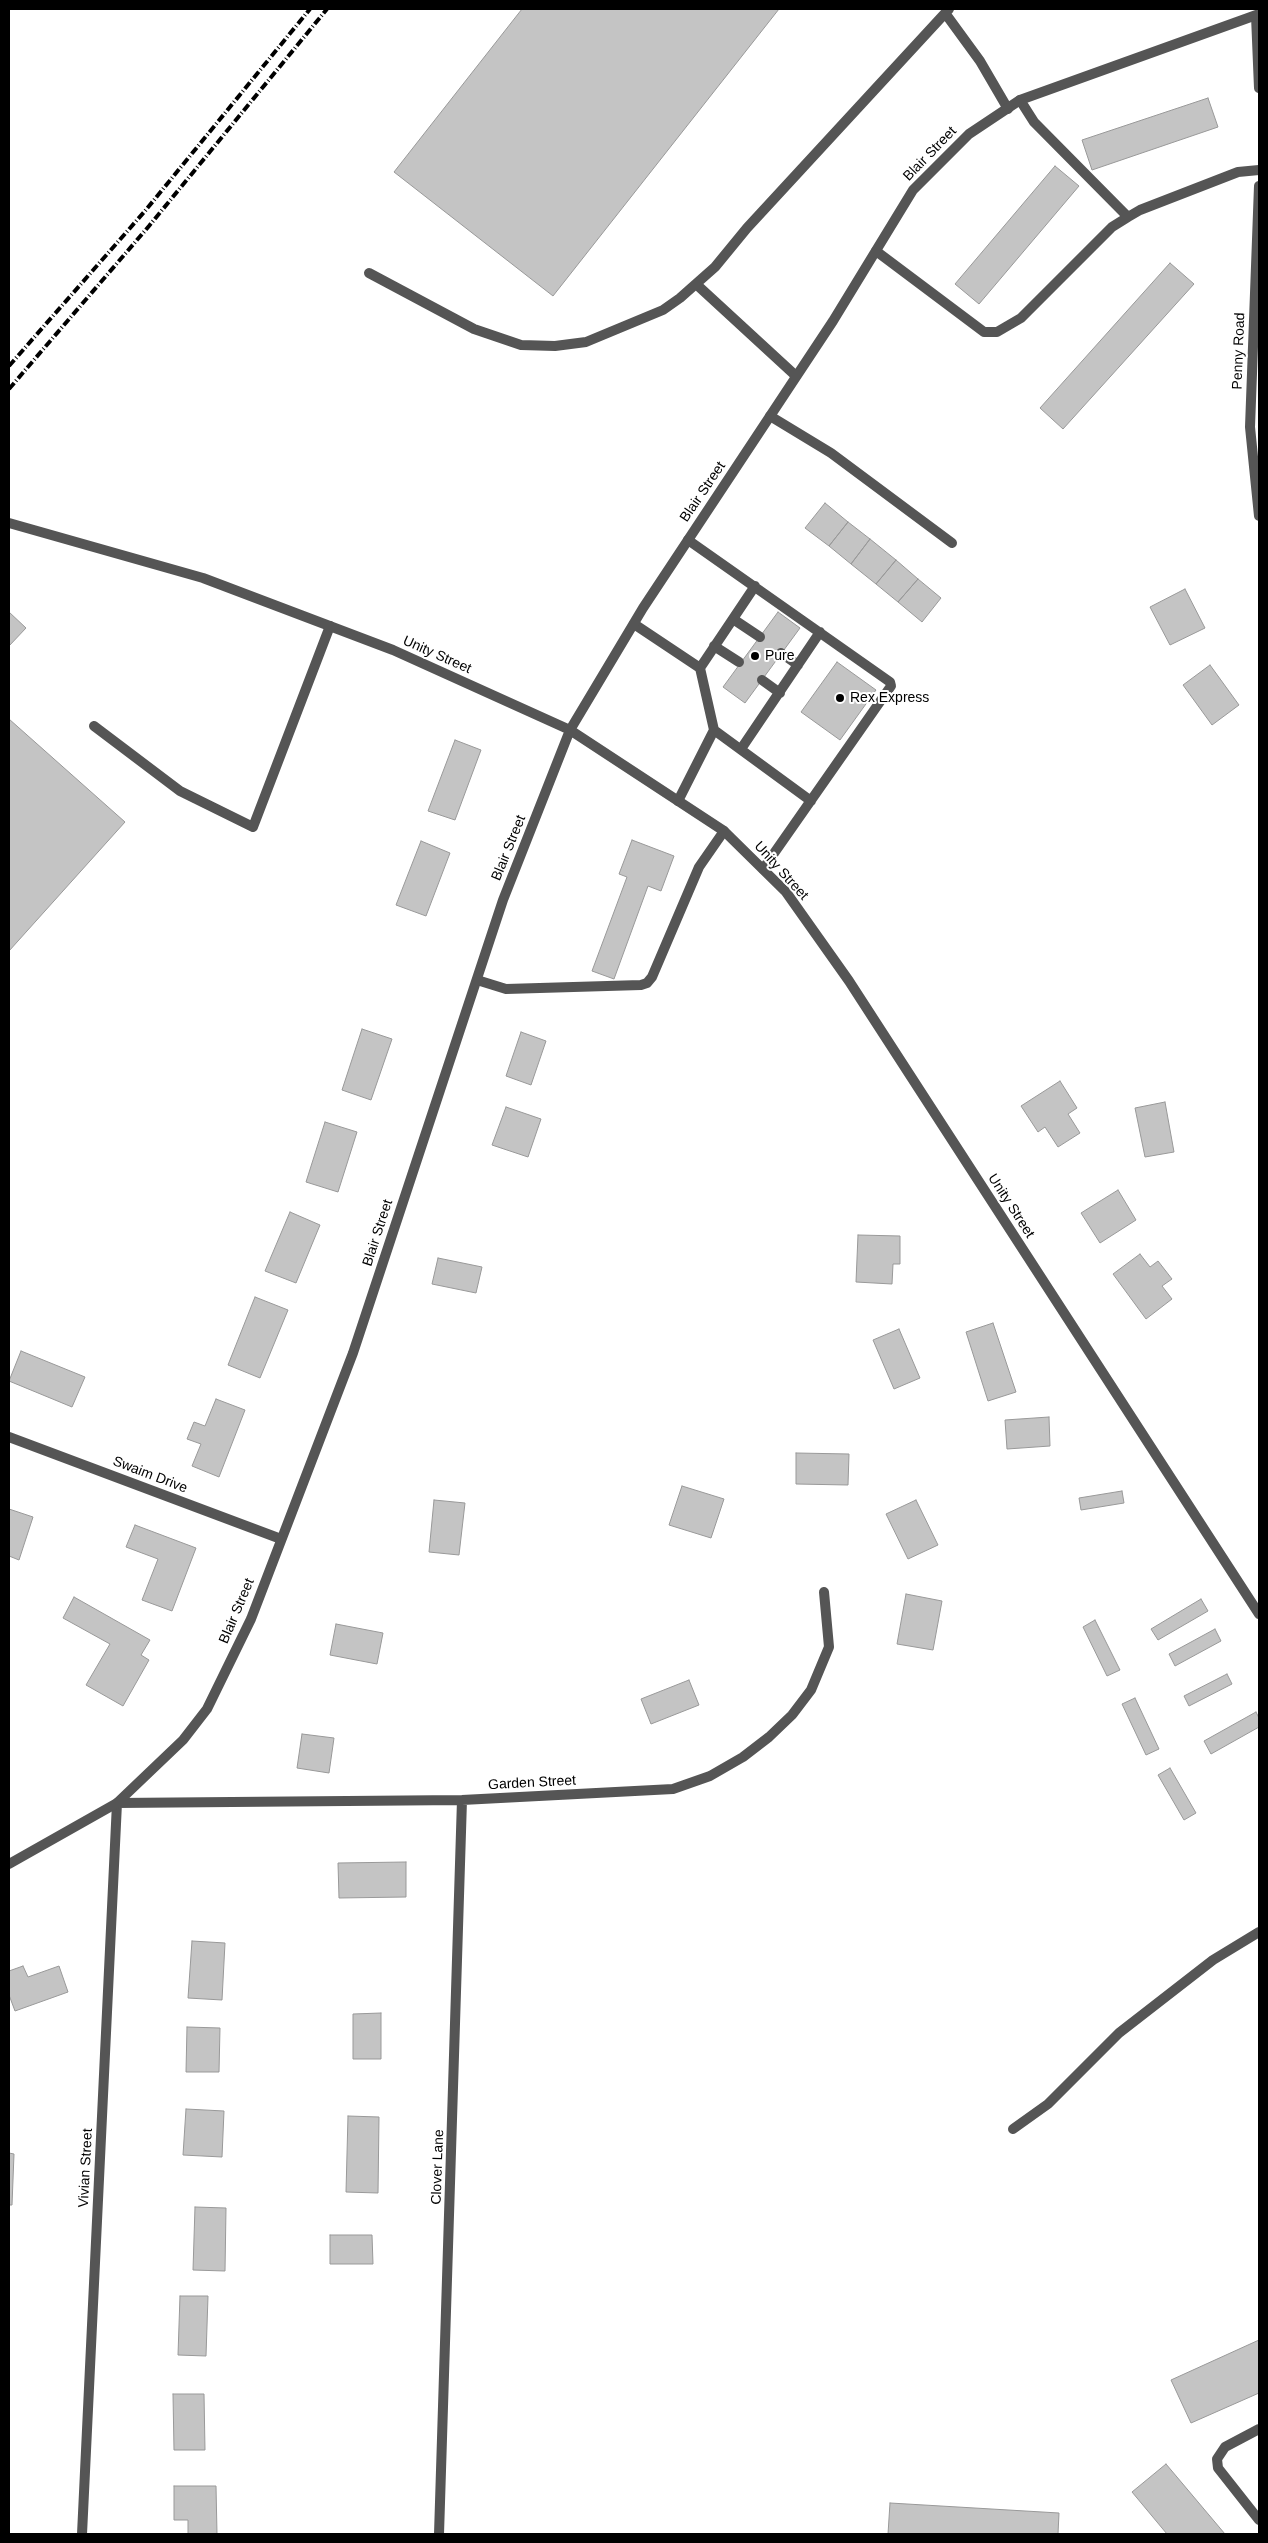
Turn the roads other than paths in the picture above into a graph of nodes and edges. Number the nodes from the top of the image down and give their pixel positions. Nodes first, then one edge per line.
1 (947, 11) edge
2 (1258, 15) edge
3 (1259, 88) edge
4 (1020, 100) junction
5 (1008, 109) junction
6 (1259, 170) edge
7 (1259, 186) edge
8 (1128, 217) junction
9 (1258, 233) edge
10 (876, 250) junction
11 (370, 273) dead end
12 (696, 284) junction
13 (796, 376) junction
14 (770, 416) junction
15 (1259, 516) edge
16 (14, 524) edge
17 (688, 540) junction
18 (952, 542) dead end
19 (755, 586) junction
20 (733, 619) junction
21 (634, 624) junction
22 (330, 626) junction
23 (820, 632) junction
24 (760, 637) dead end
25 (714, 646) junction
26 (781, 654) dead end
27 (739, 662) dead end
28 (798, 665) junction
29 (700, 668) junction
30 (762, 680) dead end
31 (780, 692) junction
32 (94, 726) dead end
33 (570, 730) junction
34 (714, 730) junction
35 (741, 749) junction
36 (678, 801) junction
37 (811, 801) junction
38 (724, 831) junction
39 (763, 869) junction
40 (477, 980) junction
41 (9, 1437) edge
42 (281, 1539) junction
43 (824, 1592) dead end
44 (1259, 1614) edge
45 (462, 1800) junction
46 (117, 1803) junction
47 (9, 1864) edge
48 (1259, 1932) edge
49 (1013, 2128) dead end
50 (1259, 2429) edge
51 (1259, 2520) edge
52 (82, 2534) edge
53 (439, 2534) edge

1 - 5 street
1 - 12 street
2 - 3 street
2 - 4 street, Blair Street
4 - 5 street, Blair Street
4 - 8 street
5 - 10 street, Blair Street
6 - 8 street
7 - 9 street, Penny Road
8 - 10 street
9 - 15 street, Penny Road
10 - 13 street, Blair Street
11 - 12 street
12 - 13 street
13 - 14 street, Blair Street
14 - 17 street, Blair Street
14 - 18 street
16 - 22 street, Unity Street
17 - 19 street
17 - 21 street, Blair Street
19 - 20 street
19 - 23 street
20 - 24 street
20 - 25 street
21 - 29 street
21 - 33 street, Blair Street
22 - 32 street
22 - 33 street, Unity Street
23 - 28 street
23 - 37 street
25 - 27 street
25 - 29 street
26 - 28 street
28 - 31 street
29 - 34 street
30 - 31 street
31 - 35 street
33 - 36 street, Unity Street
33 - 40 street, Blair Street
34 - 35 street
34 - 36 street
35 - 37 street
36 - 38 street, Unity Street
37 - 39 street
38 - 39 street, Unity Street
38 - 40 street
39 - 44 street, Unity Street
40 - 42 street, Blair Street
41 - 42 street, Swaim Drive
42 - 46 street, Blair Street
43 - 45 street, Garden Street
45 - 46 street, Garden Street
45 - 53 street, Clover Lane
46 - 47 street, Blair Street
46 - 52 street, Vivian Street
48 - 49 street
50 - 51 street

